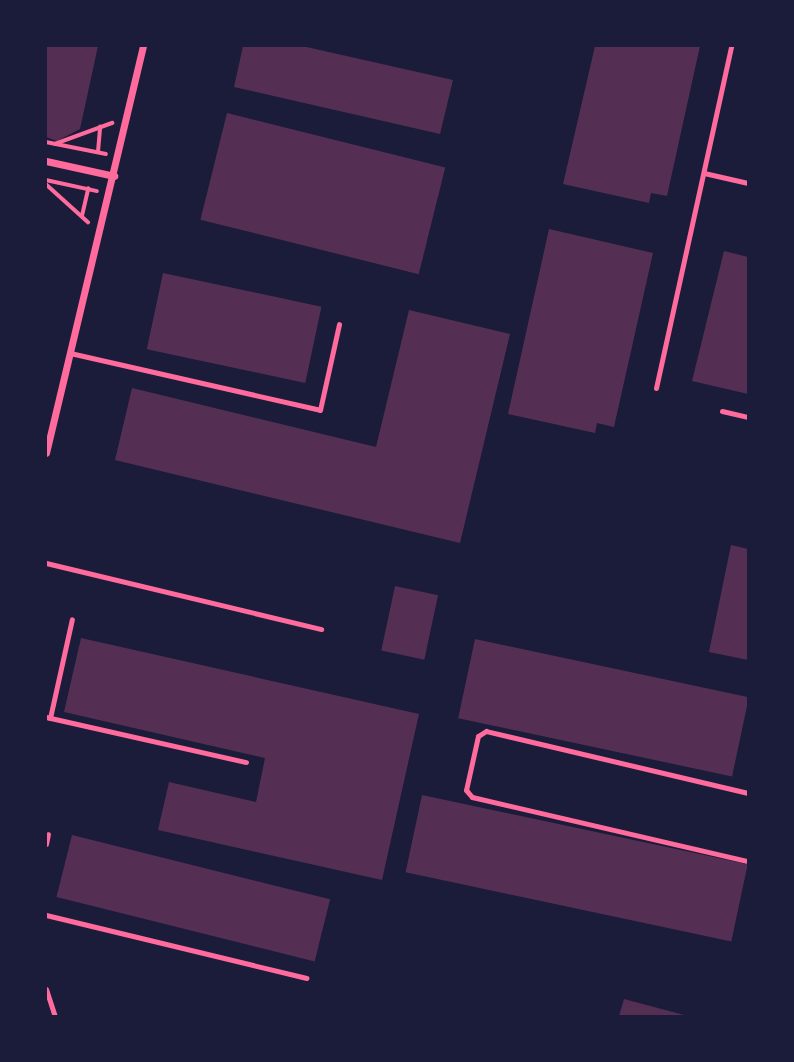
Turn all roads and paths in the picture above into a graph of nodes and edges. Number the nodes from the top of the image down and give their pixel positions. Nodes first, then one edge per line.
1 (143, 46) edge
2 (731, 46) edge
3 (127, 119) junction
4 (100, 127) junction
5 (46, 142) edge
6 (55, 144) junction
7 (98, 152) junction
8 (118, 156) junction
9 (46, 161) edge
10 (704, 173) junction
11 (114, 176) junction
12 (46, 182) edge
13 (748, 183) edge
14 (88, 189) junction
15 (110, 193) junction
16 (82, 216) junction
17 (100, 233) junction
18 (339, 324) dead end
19 (70, 353) junction
20 (656, 388) dead end
21 (722, 411) dead end
22 (748, 416) edge
23 (48, 430) edge
24 (46, 453) edge
25 (46, 563) edge
26 (72, 619) dead end
27 (321, 629) dead end
28 (48, 718) edge
29 (246, 762) dead end
30 (748, 793) edge
31 (48, 834) dead end
32 (46, 844) edge
33 (748, 861) edge
34 (46, 915) edge
35 (306, 978) dead end
36 (46, 989) edge
37 (55, 1017) edge

1 - 3 street
2 - 10 lane
3 - 4 path
3 - 8 street
4 - 6 path
4 - 7 path
5 - 6 path
6 - 7 path
7 - 8 path
8 - 11 street
9 - 11 street
10 - 13 lane
10 - 20 lane
11 - 15 street
12 - 14 path
12 - 16 path
14 - 15 path
14 - 16 path
15 - 17 street
16 - 17 path
17 - 19 street
18 - 19 lane
19 - 23 street
21 - 22 lane
23 - 24 street
25 - 27 lane
26 - 28 lane
28 - 29 lane
30 - 33 lane
31 - 32 lane
34 - 35 lane
36 - 37 lane

